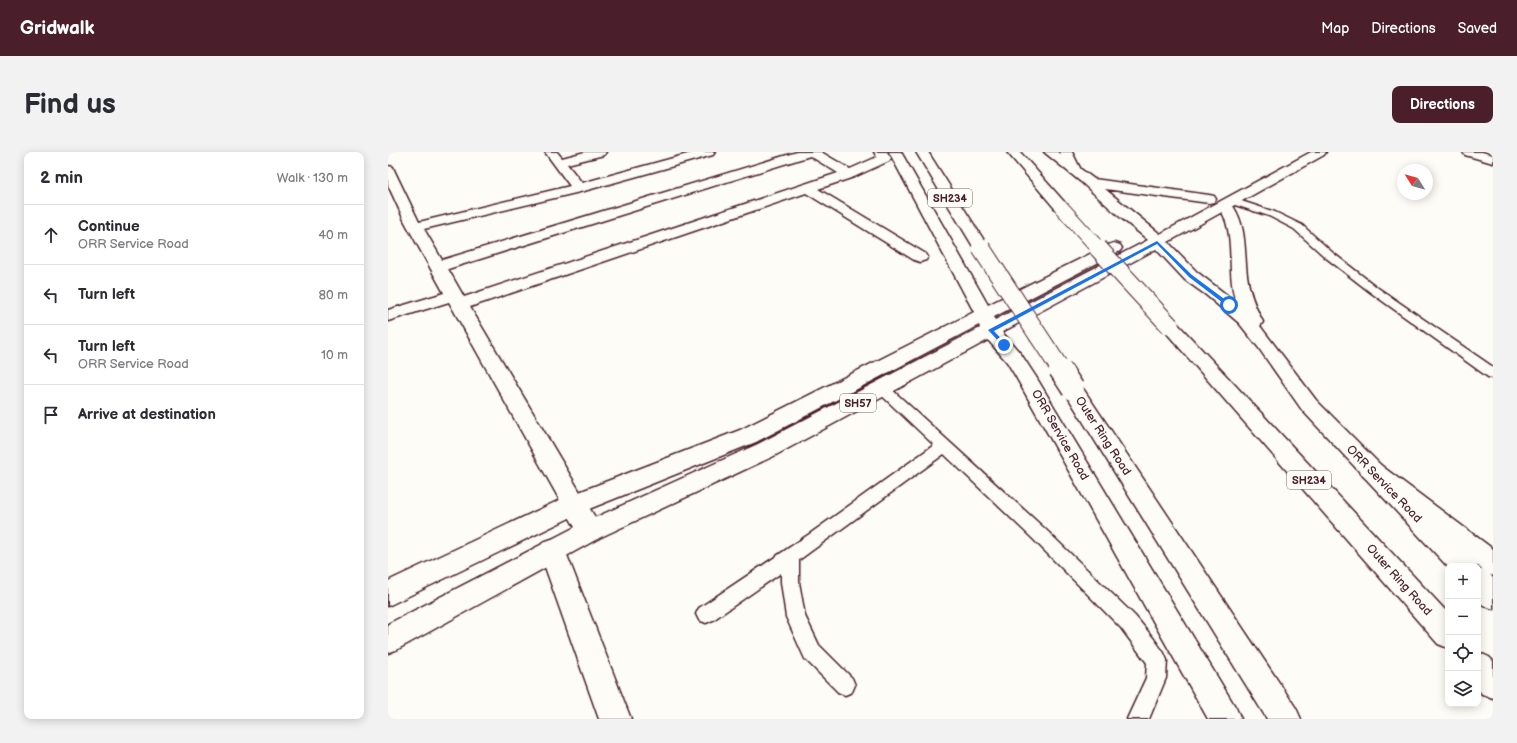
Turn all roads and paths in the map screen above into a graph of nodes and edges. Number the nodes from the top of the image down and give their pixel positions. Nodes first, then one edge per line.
1 (600, 152) edge
2 (709, 152) edge
3 (811, 152) edge
4 (880, 152) edge
5 (895, 152) edge
6 (922, 152) edge
7 (1012, 152) edge
8 (1050, 152) edge
9 (1066, 152) edge
10 (1296, 152) edge
11 (1320, 152) edge
12 (1469, 152) edge
13 (555, 157) edge
14 (1493, 159) edge
15 (388, 170) edge
16 (1075, 170) junction
17 (849, 174) junction
18 (1092, 184) junction
19 (579, 188) junction
20 (807, 188) junction
21 (1222, 202) junction
22 (415, 227) junction
23 (1152, 236) junction
24 (920, 257) dead end
25 (438, 267) junction
26 (457, 300) junction
27 (388, 316) edge
28 (987, 322) junction
29 (1265, 343) junction
30 (1493, 374) edge
31 (883, 389) junction
32 (944, 446) junction
33 (1371, 470) junction
34 (574, 504) junction
35 (590, 531) junction
36 (552, 550) junction
37 (790, 556) junction
38 (1461, 563) edge
39 (1493, 564) edge
40 (1481, 584) edge
41 (388, 594) edge
42 (1493, 596) edge
43 (706, 614) dead end
44 (1445, 631) edge
45 (388, 639) edge
46 (1481, 670) edge
47 (1493, 683) edge
48 (845, 685) dead end
49 (615, 719) edge
50 (1138, 719) edge
51 (1225, 719) edge
52 (1285, 719) edge

1 - 13 main road
2 - 19 main road
3 - 17 main road
3 - 25 main road
4 - 17 main road
5 - 28 main road, ORR Service Road
6 - 52 main road, Outer Ring Road / SH234, bridge
7 - 44 main road, Outer Ring Road / SH234, bridge
8 - 16 main road, ORR Service Road
9 - 16 main road
10 - 21 main road, SH57
11 - 21 main road, SH57
12 - 14 main road
13 - 19 main road
15 - 22 main road
16 - 18 main road, ORR Service Road
17 - 20 main road
18 - 21 main road
18 - 23 main road, ORR Service Road
19 - 22 main road
20 - 24 main road
20 - 26 main road
21 - 23 main road, SH57
21 - 29 main road
21 - 30 lane
22 - 25 main road
23 - 28 main road, SH57
23 - 29 main road, ORR Service Road
25 - 26 main road
26 - 27 main road
26 - 34 main road
28 - 31 main road, SH57
28 - 34 main road, SH57
28 - 51 main road, ORR Service Road
29 - 33 main road, ORR Service Road
31 - 32 lane
31 - 35 main road, SH57
32 - 37 lane
32 - 50 lane
33 - 38 main road, ORR Service Road
33 - 39 main road
34 - 35 main road
34 - 41 main road, SH57
35 - 36 main road, SH57
36 - 45 main road, SH57
36 - 49 main road
37 - 43 lane
37 - 48 lane
40 - 42 main road
46 - 47 main road

